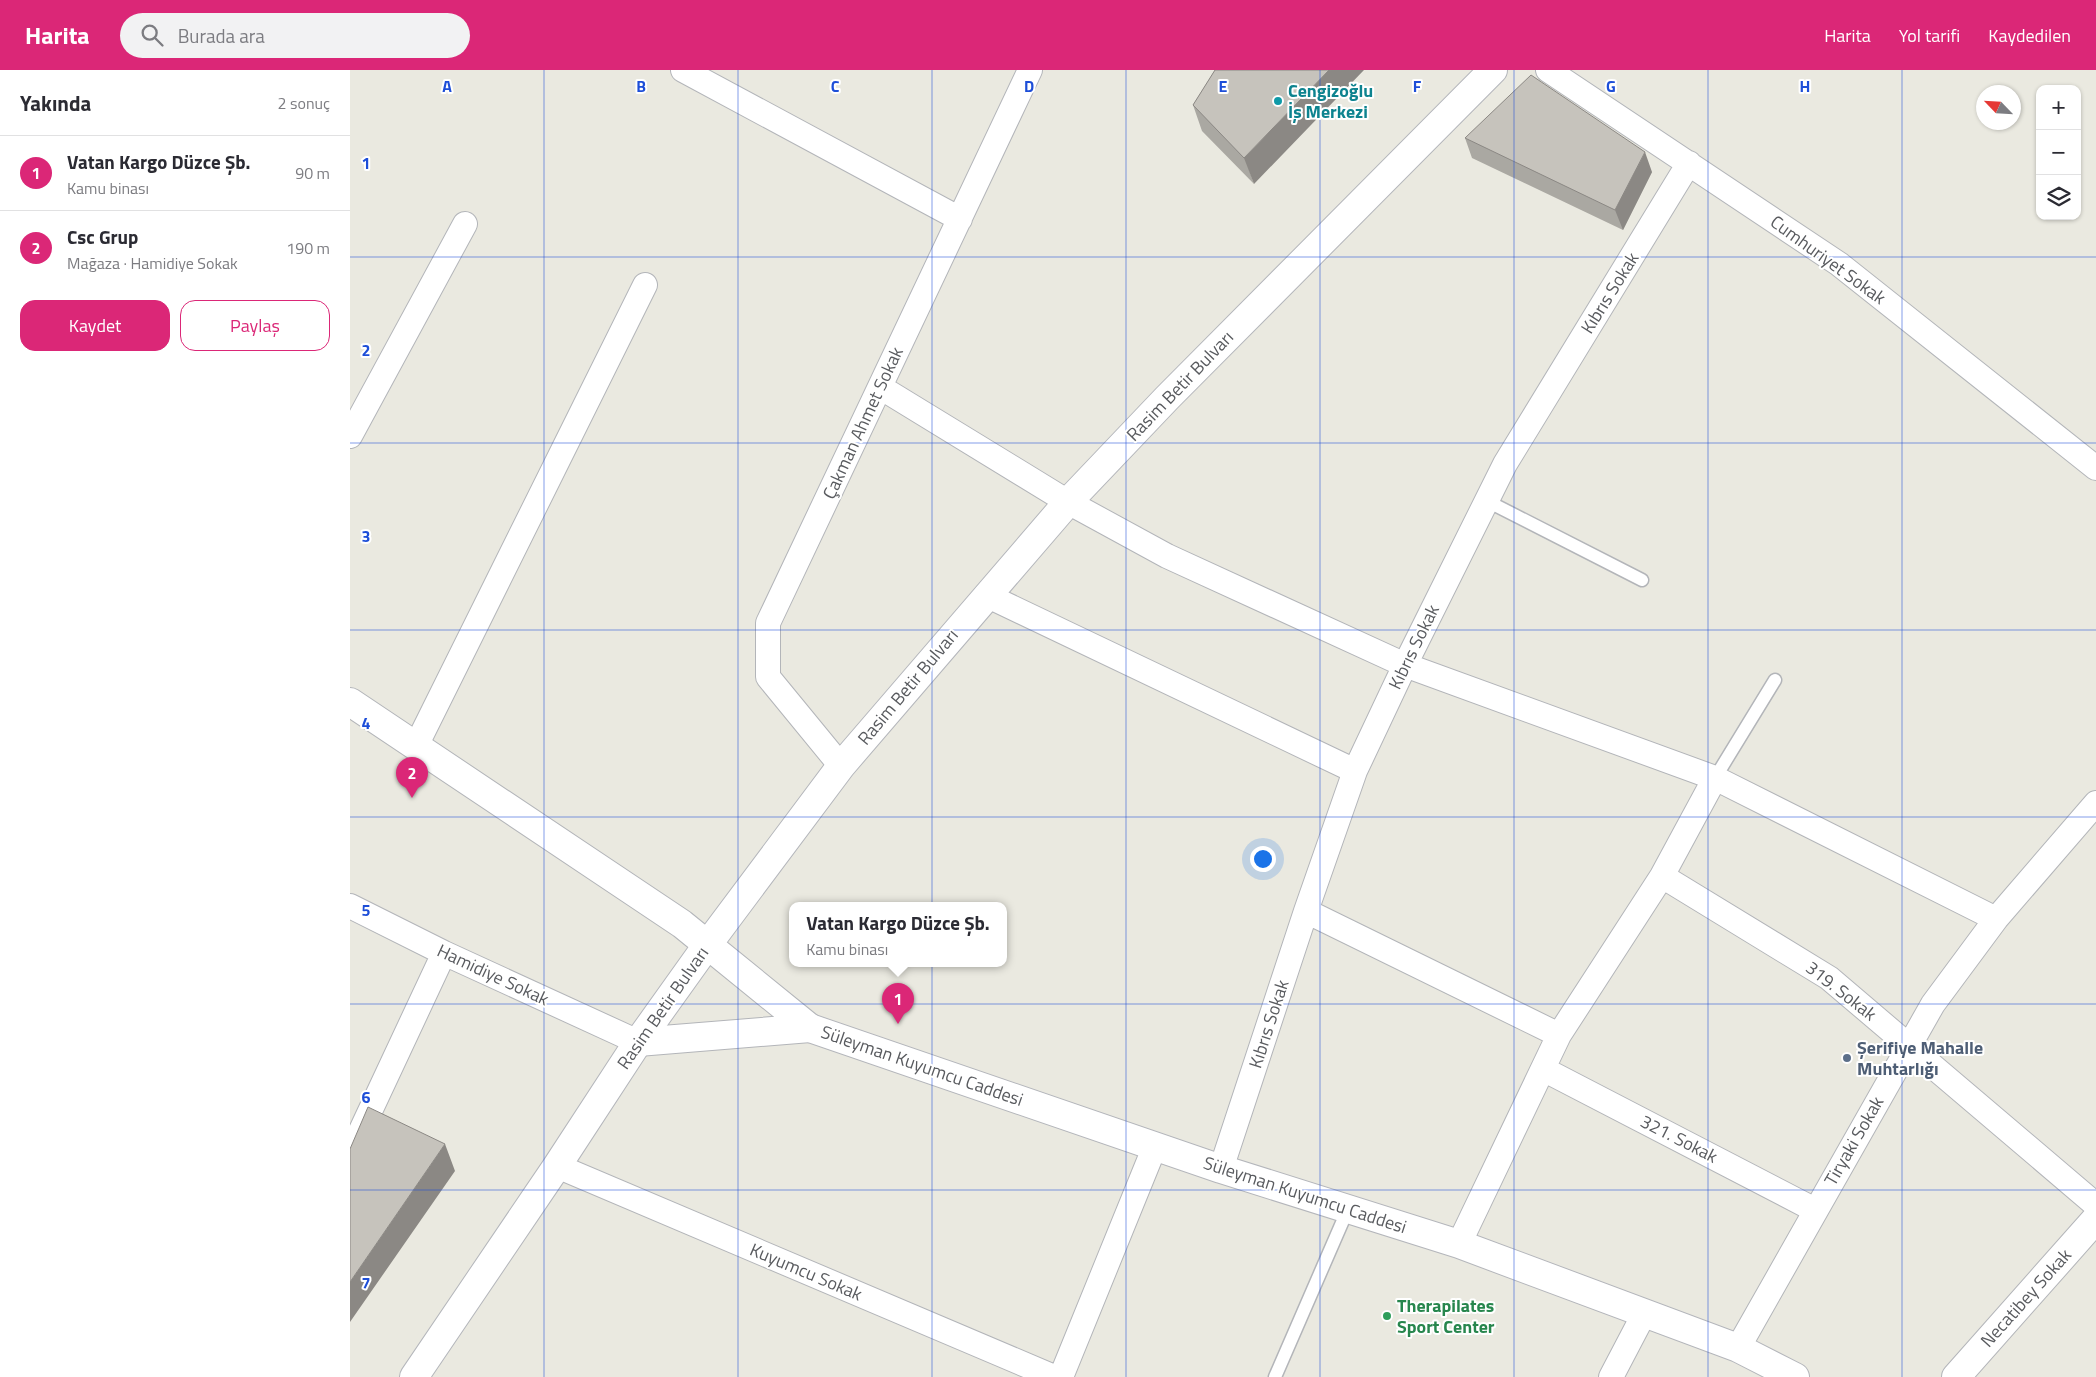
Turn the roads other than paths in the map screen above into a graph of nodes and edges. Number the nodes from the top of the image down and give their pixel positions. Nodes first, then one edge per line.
1 (683, 70) edge
2 (1030, 70) edge
3 (1493, 70) edge
4 (1548, 70) edge
5 (1689, 163) junction
6 (960, 218) junction
7 (465, 224) dead end
8 (644, 285) dead end
9 (880, 387) junction
10 (350, 436) edge
11 (2096, 468) edge
12 (1486, 501) junction
13 (1068, 502) junction
14 (1642, 580) dead end
15 (986, 595) junction
16 (1405, 665) junction
17 (1775, 680) dead end
18 (350, 702) edge
19 (416, 746) junction
20 (841, 766) junction
21 (1355, 771) junction
22 (1715, 778) junction
23 (2096, 803) edge
24 (1662, 876) junction
25 (350, 906) edge
26 (1306, 911) junction
27 (1996, 919) junction
28 (708, 944) junction
29 (444, 953) junction
30 (810, 1028) junction
31 (1559, 1034) junction
32 (638, 1042) junction
33 (1908, 1046) junction
34 (1543, 1068) junction
35 (1155, 1146) junction
36 (350, 1154) edge
37 (557, 1166) junction
38 (1221, 1169) junction
39 (2096, 1205) edge
40 (1348, 1209) junction
41 (1815, 1210) junction
42 (2096, 1219) edge
43 (1459, 1244) junction
44 (1644, 1314) junction
45 (1738, 1348) junction
46 (414, 1377) edge
47 (1054, 1377) edge
48 (1061, 1377) edge
49 (1276, 1377) edge
50 (1610, 1377) edge
51 (1795, 1377) edge
52 (1956, 1377) edge

1 - 6 street
2 - 6 street, Çakman Ahmet Sokak
3 - 13 main road, Rasim Betir Bulvarı
4 - 5 street, Cumhuriyet Sokak
5 - 11 street, Cumhuriyet Sokak
5 - 12 street, Kıbrıs Sokak
6 - 9 street, Çakman Ahmet Sokak
7 - 10 street
8 - 19 street
9 - 13 street
9 - 20 street, Çakman Ahmet Sokak
12 - 14 lane
12 - 16 street, Kıbrıs Sokak
13 - 15 main road, Rasim Betir Bulvarı
13 - 16 street
15 - 20 main road, Rasim Betir Bulvarı
15 - 21 street
16 - 21 street, Kıbrıs Sokak
16 - 22 street
17 - 22 lane
18 - 19 main road
19 - 28 main road
20 - 28 main road, Rasim Betir Bulvarı
21 - 26 street, Kıbrıs Sokak
22 - 24 street
22 - 27 street
23 - 27 street, Tiryaki Sokak
24 - 31 street
24 - 33 street, 319. Sokak
25 - 29 street, Hamidiye Sokak
26 - 31 street
26 - 38 street, Kıbrıs Sokak
27 - 33 street, Tiryaki Sokak
28 - 30 main road
28 - 32 main road, Rasim Betir Bulvarı
29 - 32 street, Hamidiye Sokak
29 - 36 street
30 - 32 main road
30 - 35 main road, Süleyman Kuyumcu Caddesi
31 - 34 street
32 - 37 main road, Rasim Betir Bulvarı
33 - 39 street, 319. Sokak
33 - 41 street, Tiryaki Sokak
34 - 41 street, 321. Sokak
34 - 43 street
35 - 38 main road, Süleyman Kuyumcu Caddesi
35 - 48 street
37 - 46 main road, Rasim Betir Bulvarı
37 - 47 street, Kuyumcu Sokak
38 - 40 main road, Süleyman Kuyumcu Caddesi
40 - 43 main road, Süleyman Kuyumcu Caddesi
40 - 49 lane
41 - 45 street, Tiryaki Sokak
42 - 52 main road, Necatibey Sokak
43 - 44 main road, Süleyman Kuyumcu Caddesi
44 - 45 main road, Süleyman Kuyumcu Caddesi
44 - 50 street
45 - 51 main road, Süleyman Kuyumcu Caddesi

